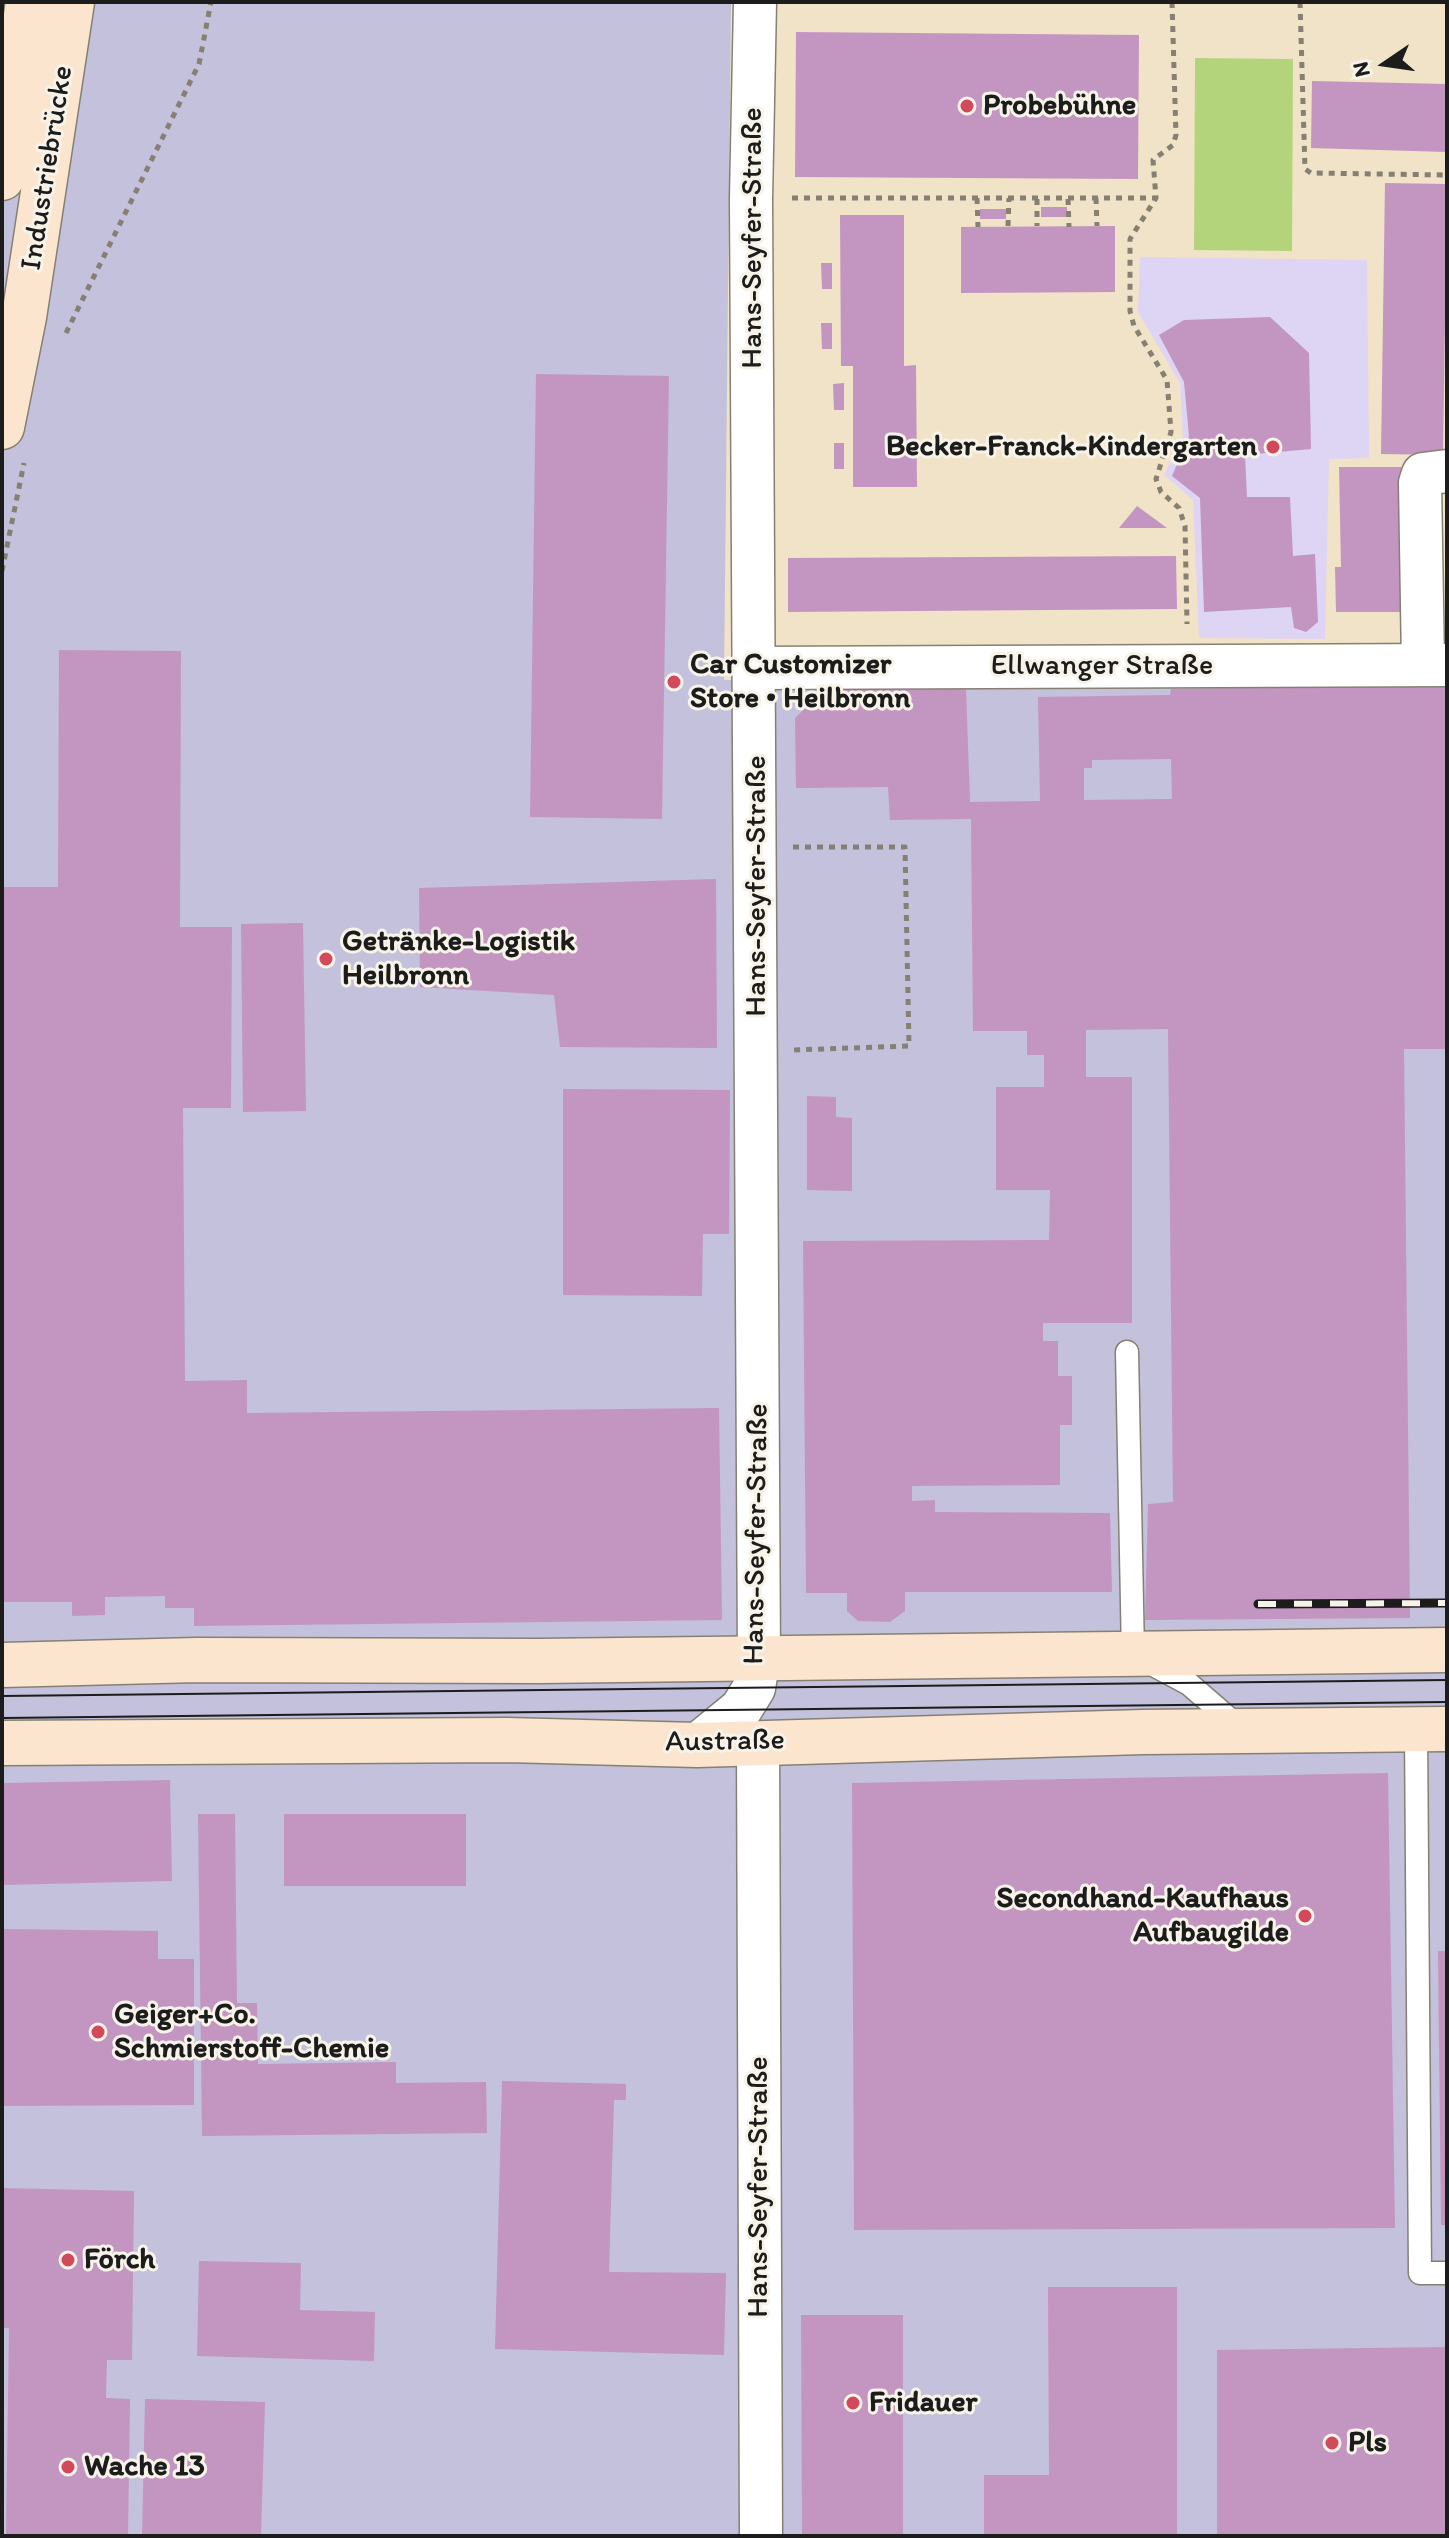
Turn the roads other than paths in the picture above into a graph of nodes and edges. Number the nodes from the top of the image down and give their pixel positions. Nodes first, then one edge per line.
1 (72, 2) edge
2 (755, 2) edge
3 (40, 32) edge
4 (2, 178) edge
5 (2, 427) edge
6 (1447, 471) edge
7 (1435, 665) edge
8 (756, 668) junction
9 (1127, 1352) dead end
10 (1447, 1650) edge
11 (1133, 1654) junction
12 (759, 1657) junction
13 (2, 1665) edge
14 (1431, 1729) edge
15 (1242, 1731) junction
16 (2, 1743) edge
17 (758, 1743) junction
18 (697, 1745) junction
19 (1447, 2273) edge
20 (761, 2536) edge

1 - 3 main road, Industriebrücke
2 - 8 street, Hans-Seyfer-Straße
3 - 4 main road, Industriebrücke
3 - 5 main road, Industriebrücke
6 - 7 street
7 - 8 street, Ellwanger Straße
8 - 12 street, Hans-Seyfer-Straße
9 - 11 lane
10 - 11 main road
11 - 12 main road
11 - 15 lane
12 - 13 main road
12 - 18 street, Hans-Seyfer-Straße
14 - 15 main road, Austraße
14 - 19 lane
15 - 17 main road, Austraße
16 - 18 main road, Austraße
17 - 18 main road, Austraße
17 - 20 street, Hans-Seyfer-Straße

